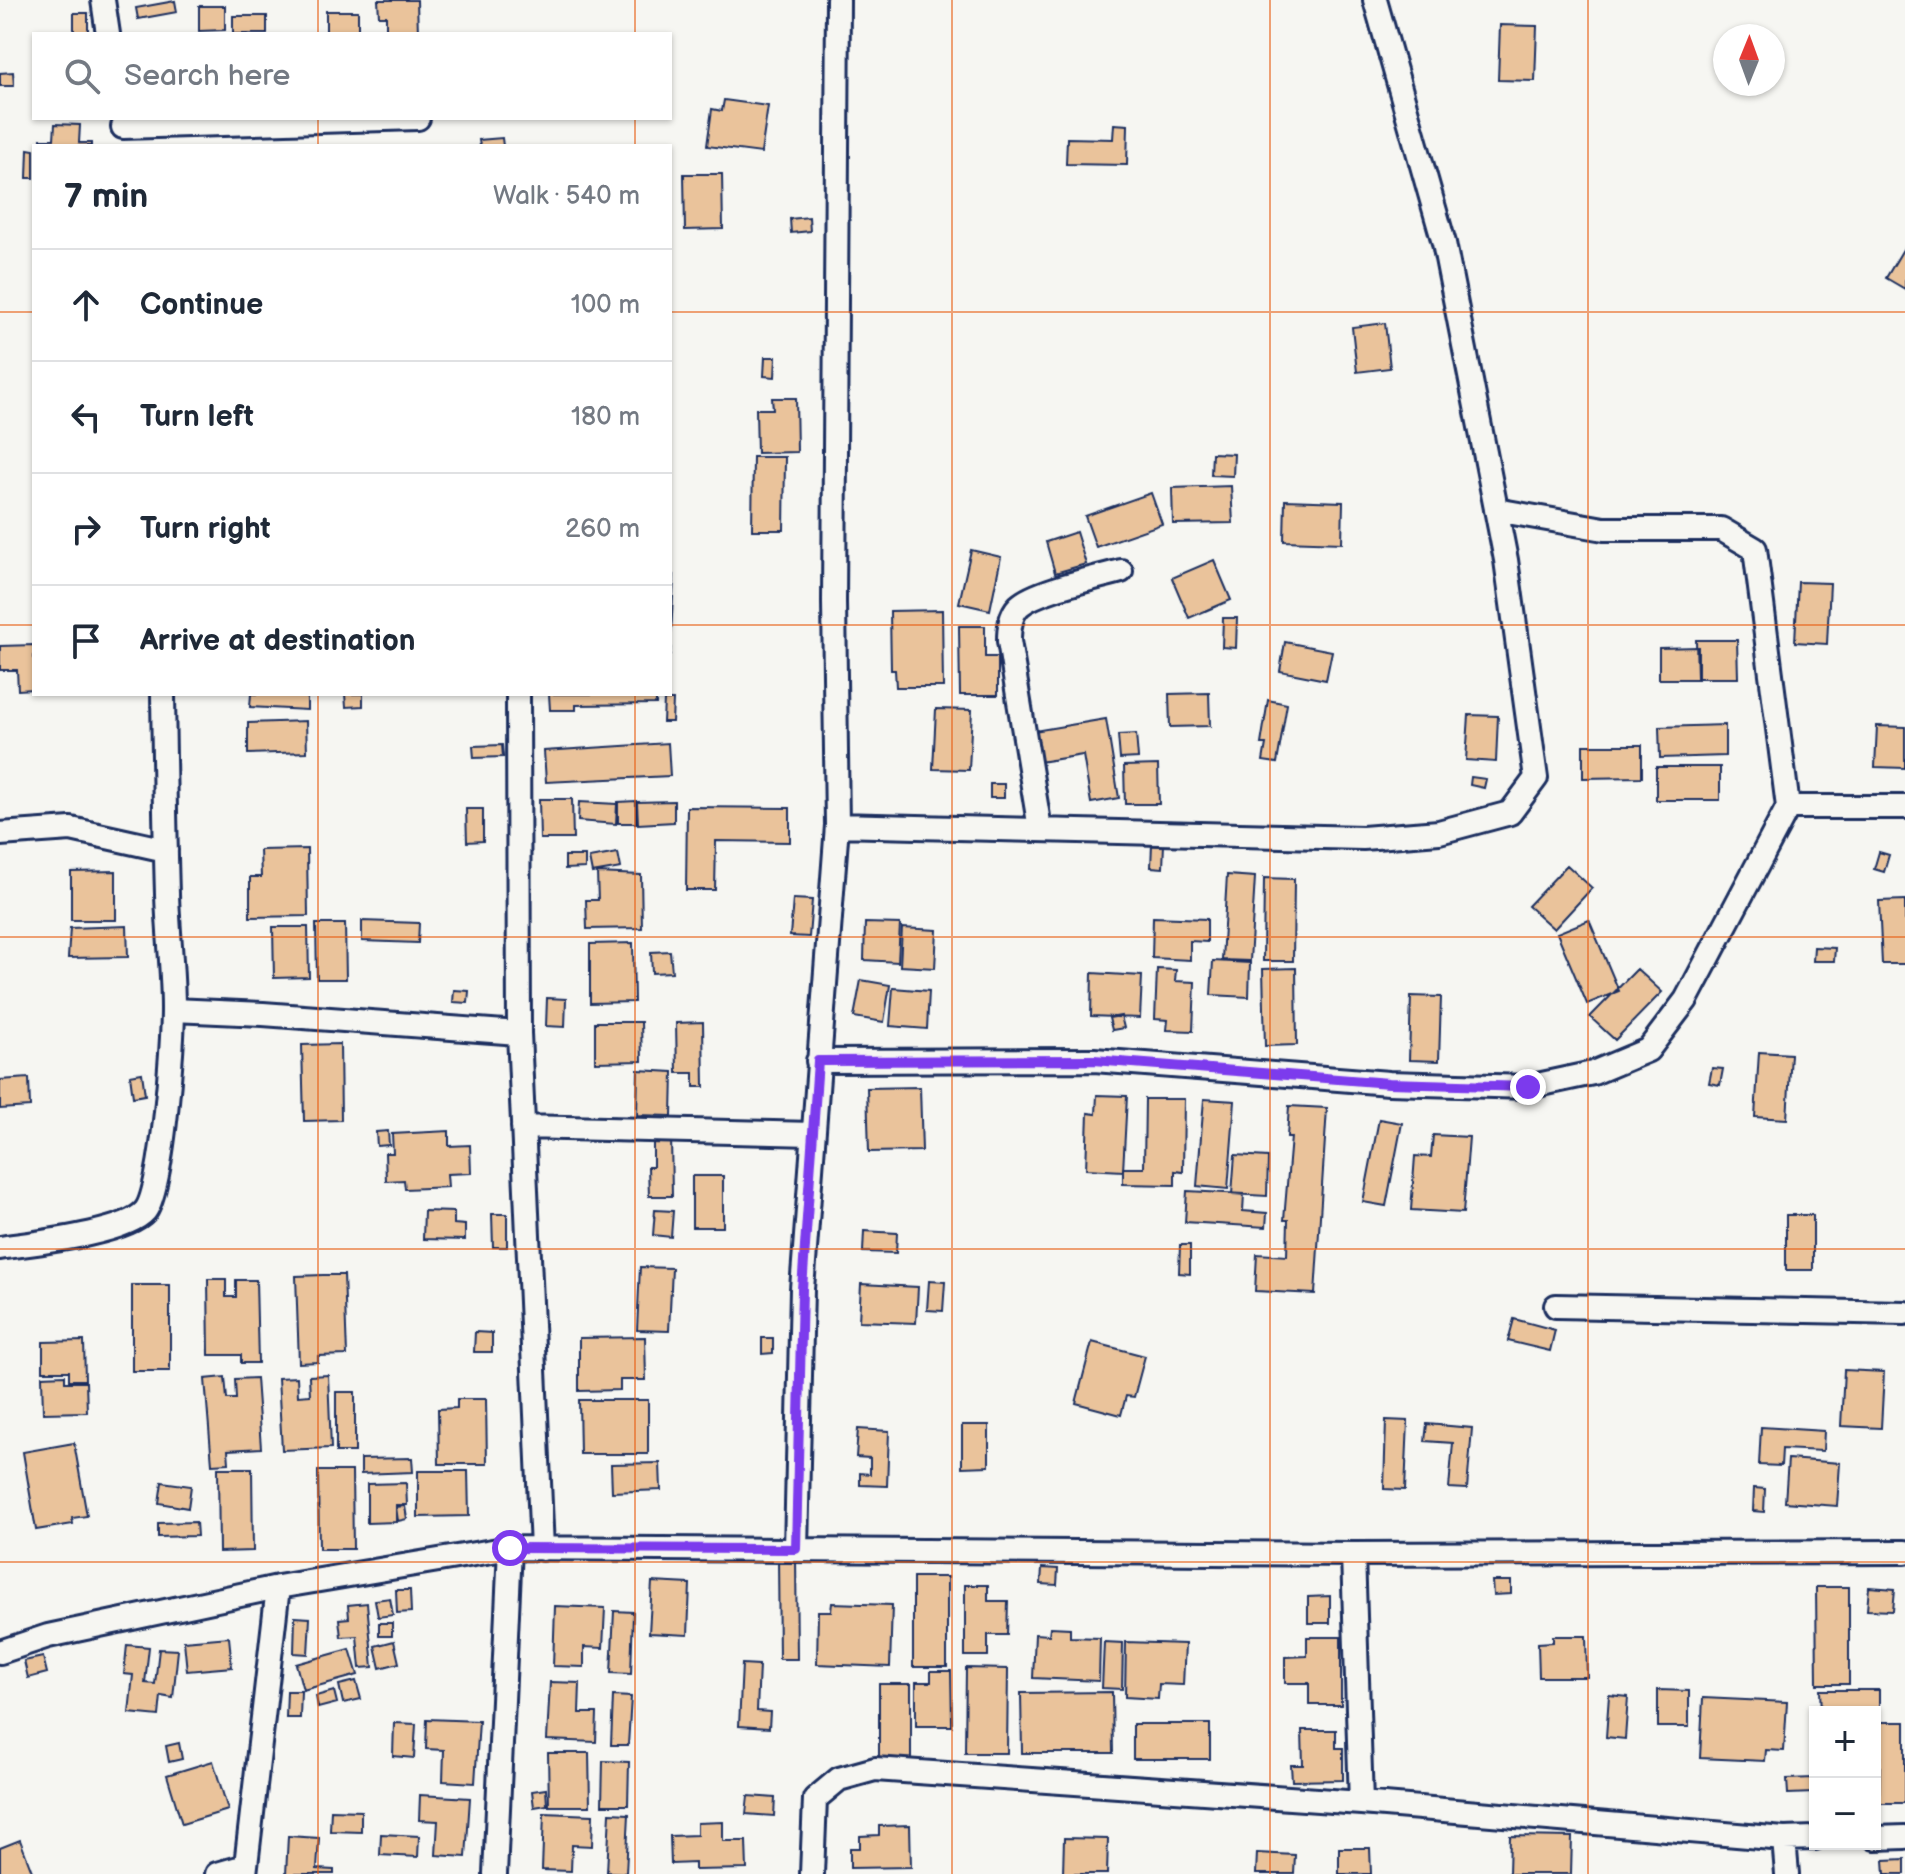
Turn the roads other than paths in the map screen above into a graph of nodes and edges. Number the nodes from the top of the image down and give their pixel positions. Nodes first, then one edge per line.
1 (103, 0) edge
2 (838, 0) edge
3 (1375, 0) edge
4 (108, 32) edge
5 (369, 120) edge
6 (124, 130) edge
7 (1496, 510) junction
8 (1121, 571) dead end
9 (163, 696) edge
10 (518, 696) edge
11 (1788, 807) junction
12 (1905, 807) edge
13 (837, 825) junction
14 (1040, 829) junction
15 (0, 834) edge
16 (166, 850) junction
17 (173, 1010) junction
18 (519, 1033) junction
19 (818, 1061) junction
20 (523, 1127) junction
21 (813, 1134) junction
22 (0, 1248) edge
23 (1556, 1306) dead end
24 (1905, 1313) edge
25 (510, 1548) junction
26 (542, 1549) junction
27 (796, 1549) junction
28 (1905, 1552) edge
29 (1353, 1554) junction
30 (278, 1587) junction
31 (0, 1652) edge
32 (1361, 1803) junction
33 (1905, 1837) edge
34 (1809, 1838) edge
35 (1881, 1838) edge
36 (1784, 1839) junction
37 (245, 1870) edge
38 (217, 1874) edge
39 (495, 1874) edge
40 (812, 1874) edge
41 (1787, 1874) edge

1 - 4 street
2 - 13 street
3 - 7 street
5 - 6 street
7 - 11 street
7 - 14 street
8 - 14 street
9 - 16 street
10 - 18 street
11 - 12 street
11 - 19 street
13 - 14 street
13 - 19 street
15 - 16 street
16 - 17 street
17 - 18 street
17 - 22 street
18 - 20 street
19 - 21 street
20 - 21 street
20 - 26 street
21 - 27 street
23 - 24 street
25 - 26 street
25 - 30 street
25 - 39 street
26 - 27 street
27 - 29 street
28 - 29 street
29 - 32 street
30 - 31 street
30 - 37 street
32 - 36 street
32 - 40 street
33 - 35 street
34 - 36 street
36 - 41 street
37 - 38 street

